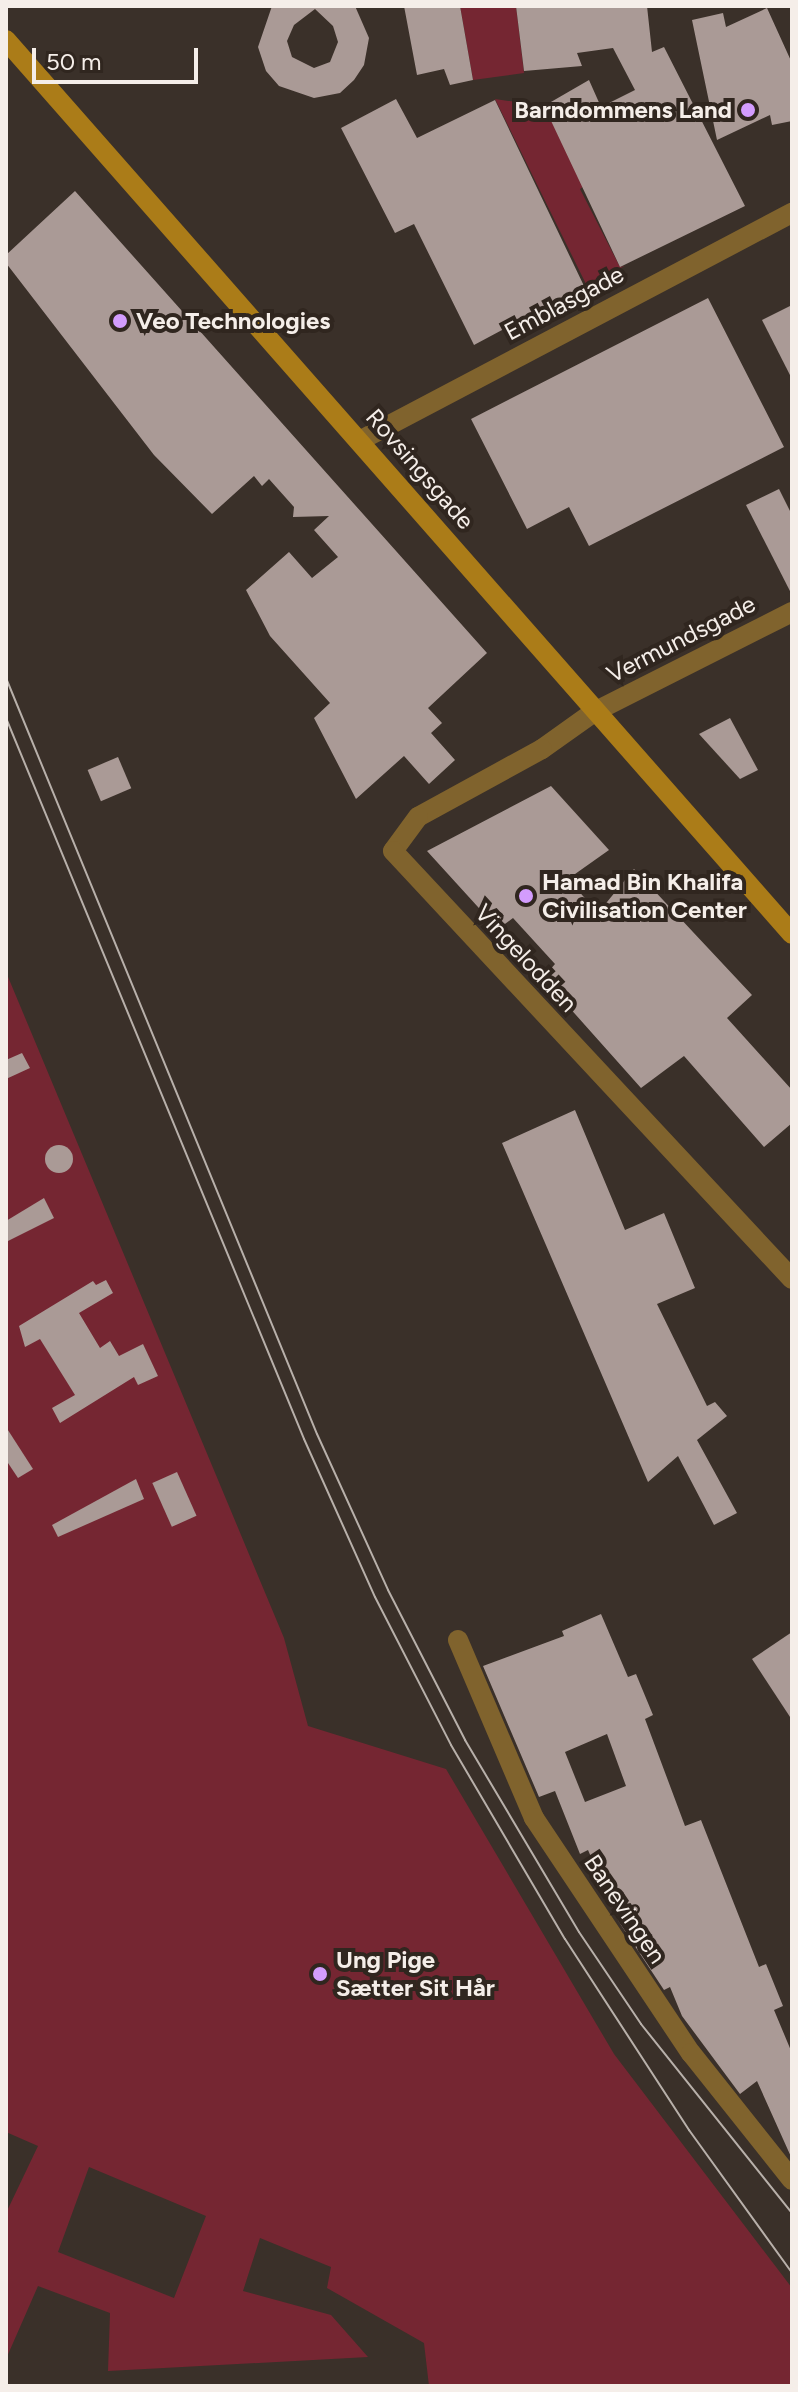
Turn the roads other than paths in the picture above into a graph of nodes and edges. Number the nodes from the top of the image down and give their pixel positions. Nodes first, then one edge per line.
1 (6, 40) edge
2 (792, 213) edge
3 (361, 440) junction
4 (792, 612) edge
5 (594, 712) junction
6 (792, 934) edge
7 (792, 1279) edge
8 (458, 1640) dead end
9 (792, 2180) edge

1 - 3 street, Rovsingsgade
2 - 3 street, Emblasgade
3 - 5 street, Rovsingsgade
4 - 5 street, Vermundsgade
5 - 6 street, Rovsingsgade
5 - 7 street, Vingelodden
8 - 9 street, Banevingen

